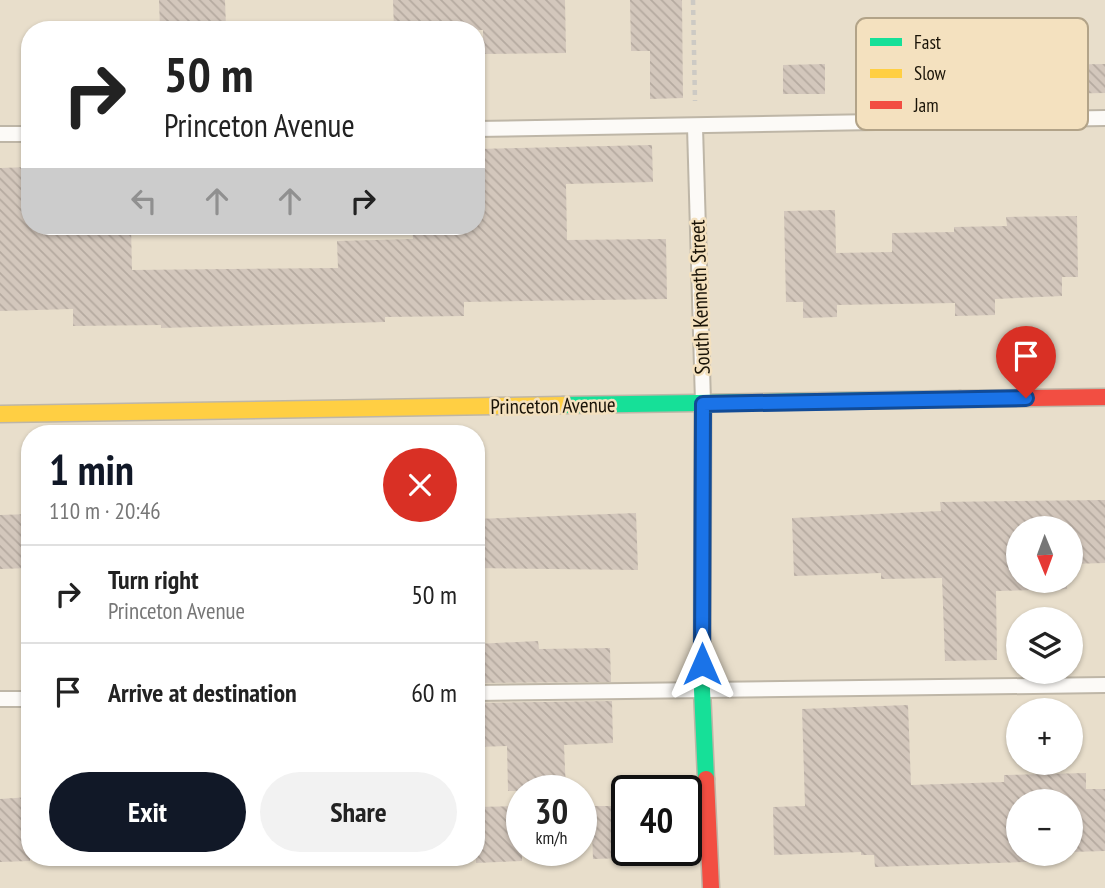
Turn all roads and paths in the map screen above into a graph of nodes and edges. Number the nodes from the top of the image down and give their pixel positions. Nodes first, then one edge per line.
1 (693, 0) edge
2 (856, 123) edge
3 (695, 127) junction
4 (485, 129) edge
5 (0, 134) edge
6 (21, 134) edge
7 (1105, 397) edge
8 (703, 404) junction
9 (0, 414) edge
10 (1105, 685) edge
11 (702, 690) junction
12 (485, 693) edge
13 (0, 699) edge
14 (21, 699) edge
15 (711, 888) edge

1 - 3 path
2 - 3 lane
3 - 4 lane
3 - 8 lane, South Kenneth Street
5 - 6 lane
7 - 8 street, Princeton Avenue
8 - 9 street, Princeton Avenue
8 - 11 street, South Kenneth Street
10 - 11 lane
11 - 12 lane
11 - 15 street, South Kenneth Street
13 - 14 lane

